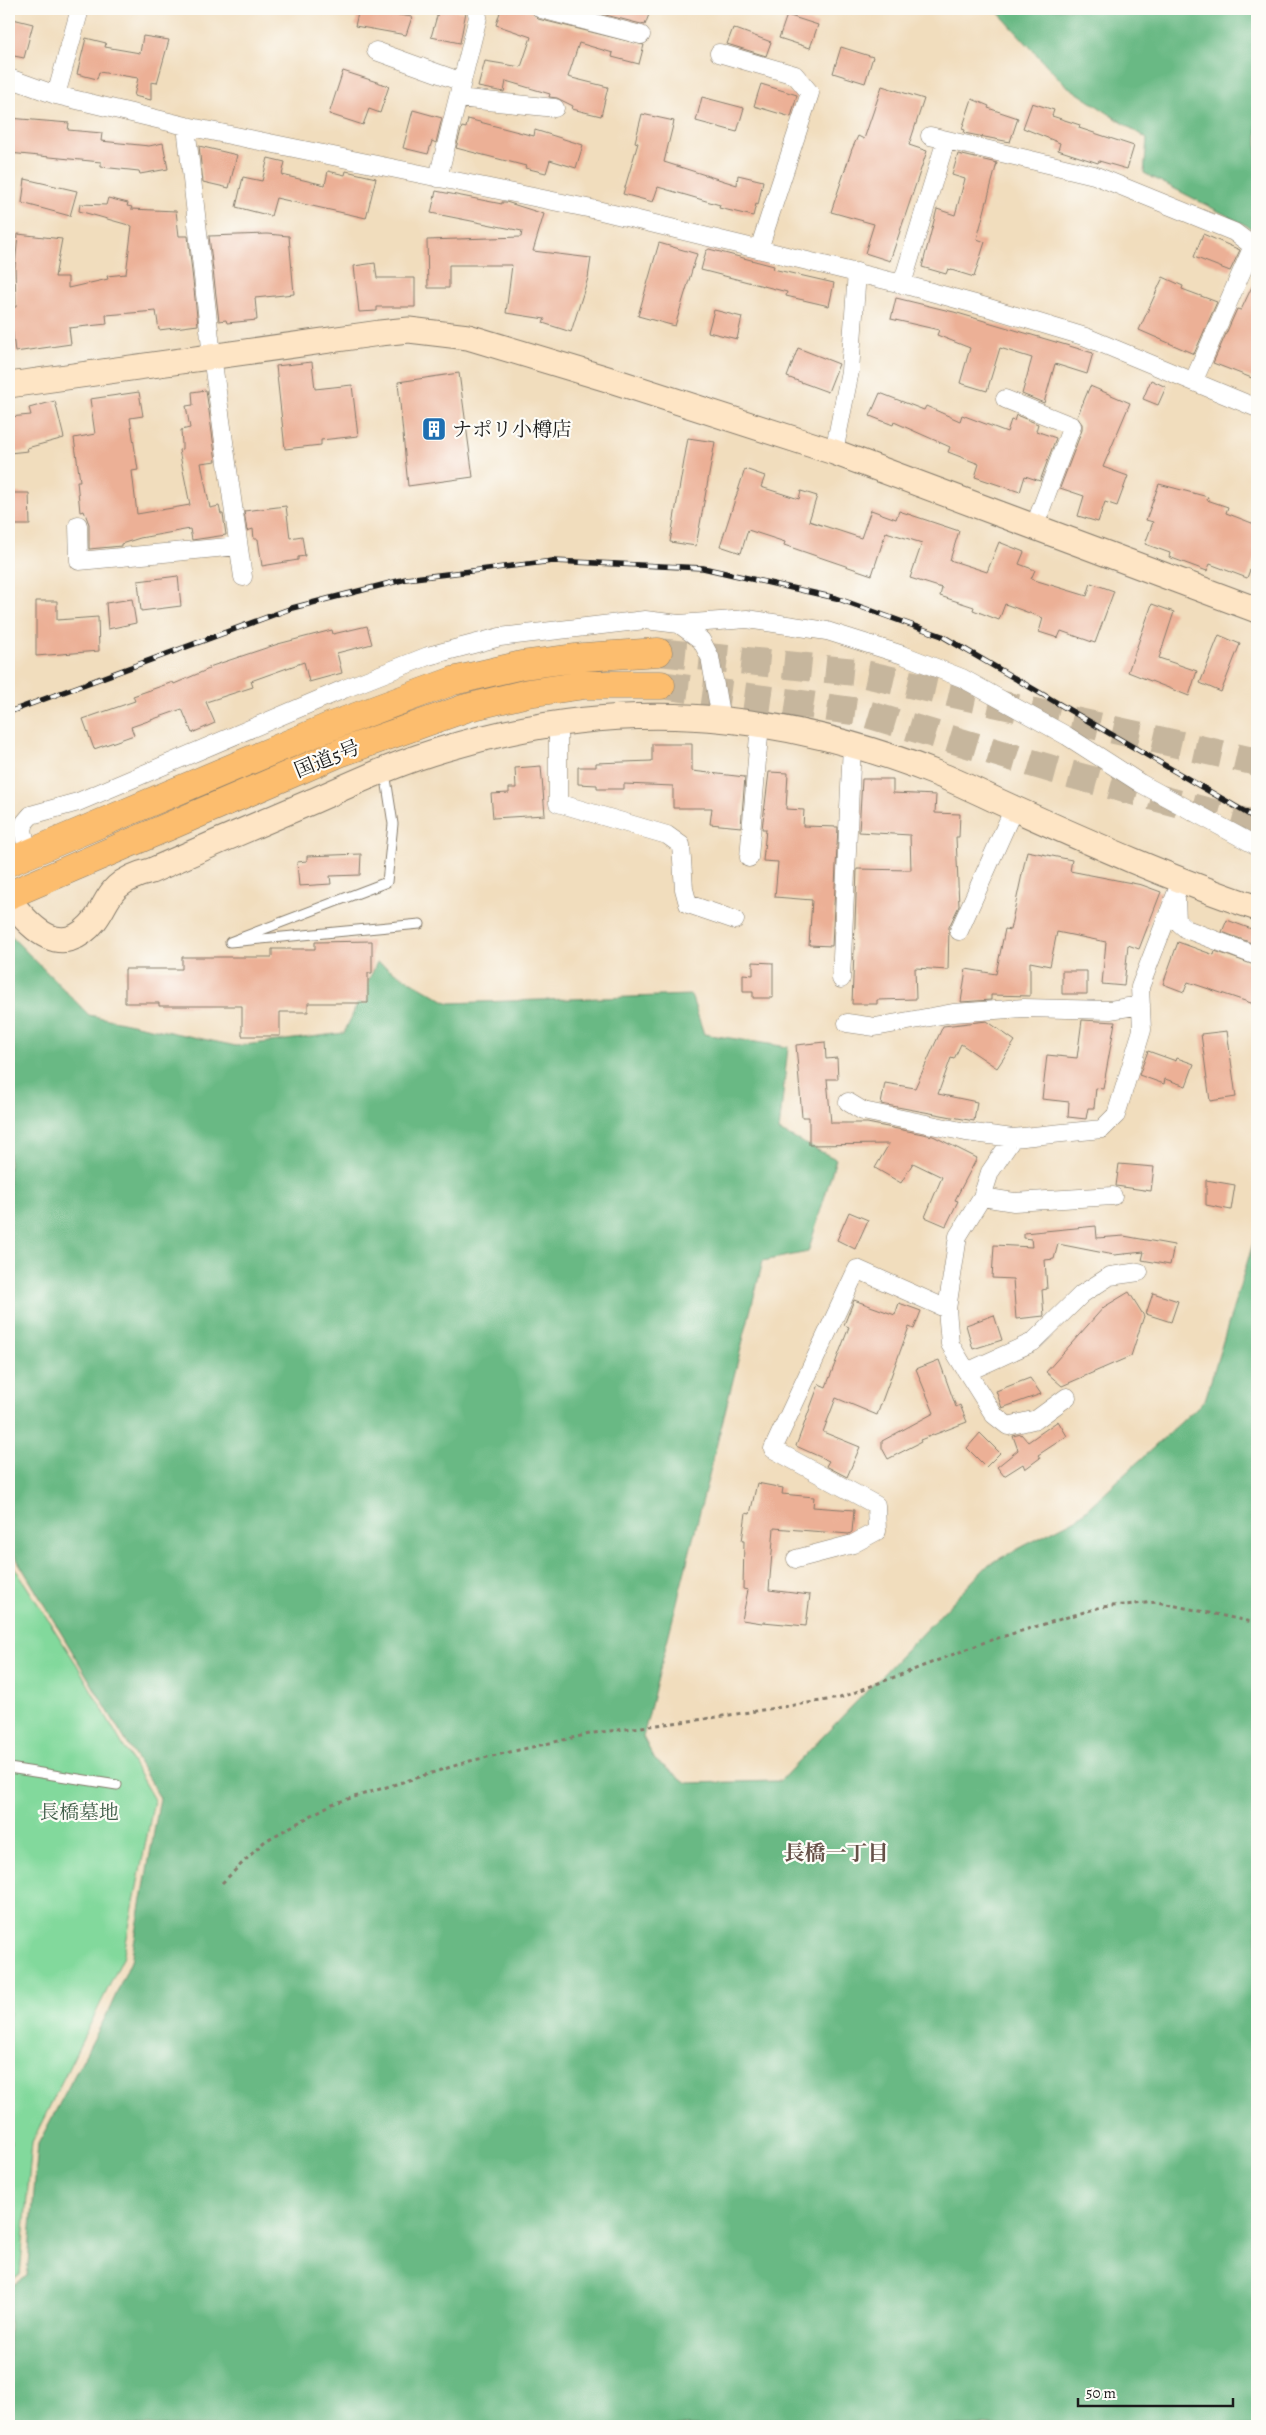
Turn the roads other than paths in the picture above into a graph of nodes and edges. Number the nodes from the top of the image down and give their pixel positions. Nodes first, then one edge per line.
1 (80, 9) edge
2 (476, 9) edge
3 (542, 9) edge
4 (641, 35) dead end
5 (376, 51) dead end
6 (719, 53) dead end
7 (9, 78) edge
8 (460, 90) junction
9 (56, 95) junction
10 (555, 108) dead end
11 (186, 126) junction
12 (438, 178) junction
13 (759, 249) junction
14 (857, 272) junction
15 (902, 284) junction
16 (212, 356) junction
17 (1194, 380) junction
18 (9, 385) edge
19 (1005, 399) dead end
20 (1257, 408) edge
21 (834, 452) junction
22 (78, 525) dead end
23 (1034, 525) junction
24 (238, 546) junction
25 (243, 576) dead end
26 (1257, 610) edge
27 (679, 624) junction
28 (658, 652) tunnel mouth
29 (661, 685) tunnel mouth
30 (721, 719) junction
31 (558, 723) junction
32 (760, 723) junction
33 (852, 745) junction
34 (384, 770) junction
35 (1014, 808) junction
36 (1257, 846) edge
37 (18, 858) edge
38 (749, 858) dead end
39 (1178, 887) junction
40 (9, 895) edge
41 (9, 900) edge
42 (1257, 908) edge
43 (735, 920) dead end
44 (420, 924) dead end
45 (959, 931) dead end
46 (1257, 956) edge
47 (841, 980) dead end
48 (1141, 1005) junction
49 (848, 1023) dead end
50 (848, 1102) dead end
51 (1013, 1138) junction
52 (1113, 1196) dead end
53 (982, 1198) junction
54 (1139, 1272) dead end
55 (947, 1309) junction
56 (968, 1372) junction
57 (1067, 1397) dead end
58 (796, 1559) dead end
59 (9, 1768) edge
60 (117, 1785) dead end

1 - 9 street
2 - 8 street
3 - 4 street
5 - 8 street
6 - 13 street
7 - 9 street
8 - 10 street
8 - 12 street
9 - 11 street
11 - 12 street
11 - 16 street
12 - 13 street
13 - 14 street
14 - 15 street
14 - 21 street
15 - 17 street
15 - 17 street
16 - 18 street
16 - 21 street
16 - 24 street
17 - 20 street
19 - 23 street
21 - 23 street
22 - 24 street
23 - 26 street
24 - 25 street
27 - 30 street
27 - 36 street
27 - 37 street
28 - 37 highway, 国道5号
29 - 40 highway, 国道5号
30 - 31 street
30 - 32 street
31 - 34 street
31 - 43 street
32 - 33 street
32 - 38 street
33 - 35 street
33 - 47 street
34 - 41 street
34 - 44 lane
35 - 39 street
35 - 45 street
39 - 42 street
39 - 46 street
39 - 48 street
48 - 49 street
48 - 51 street
50 - 51 street
51 - 53 street
52 - 53 street
53 - 55 street
54 - 56 street
55 - 56 street
55 - 58 street
56 - 57 street
59 - 60 lane

